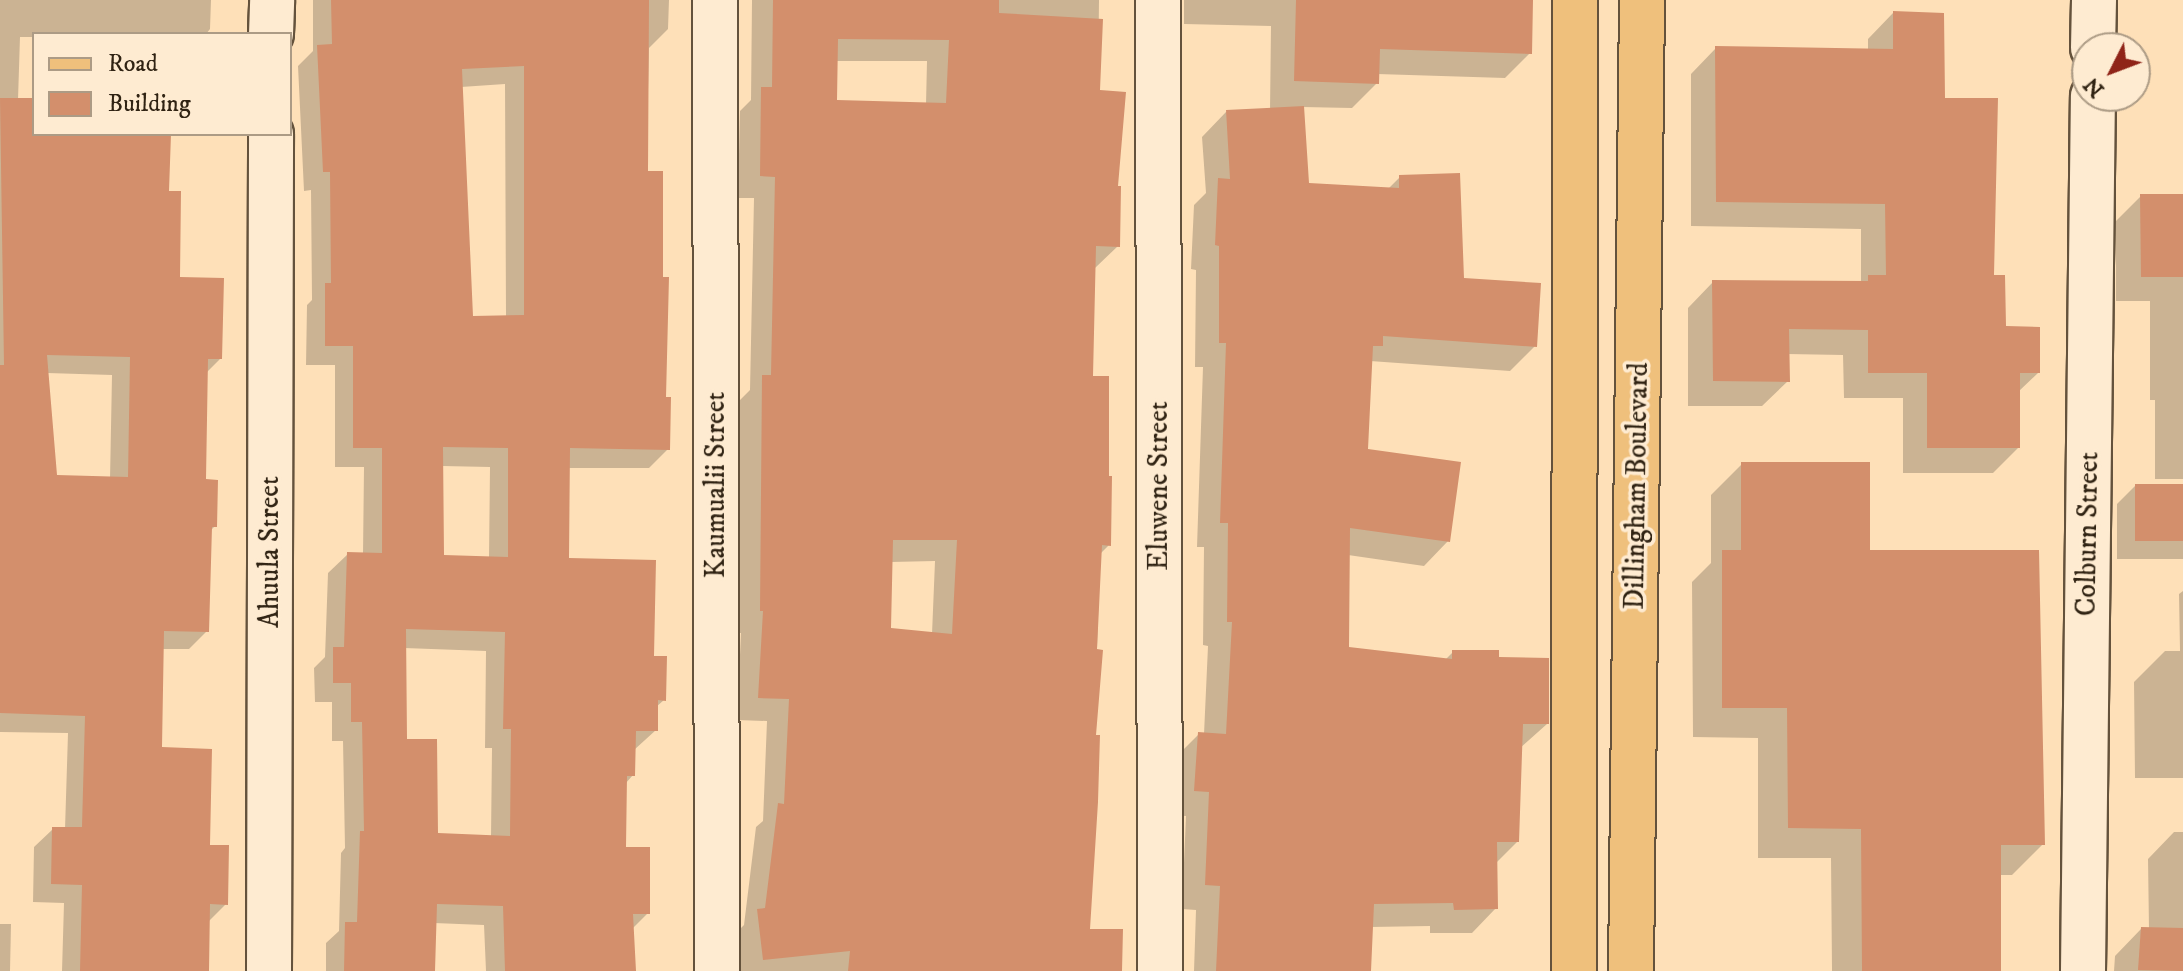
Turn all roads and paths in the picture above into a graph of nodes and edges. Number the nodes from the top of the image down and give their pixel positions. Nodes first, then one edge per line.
1 (272, 0) edge
2 (715, 0) edge
3 (1158, 0) edge
4 (1575, 0) edge
5 (1642, 0) edge
6 (2094, 0) edge
7 (271, 32) edge
8 (2093, 32) edge
9 (2093, 112) edge
10 (271, 136) edge
11 (269, 971) edge
12 (717, 971) edge
13 (1160, 971) edge
14 (1574, 971) edge
15 (1631, 971) edge
16 (2083, 971) edge

1 - 7 street
2 - 12 street, Kaumualii Street
3 - 13 street, Eluwene Street
4 - 14 main road
5 - 15 main road, Dillingham Boulevard
6 - 8 street
9 - 16 street, Colburn Street
10 - 11 street, Ahuula Street

